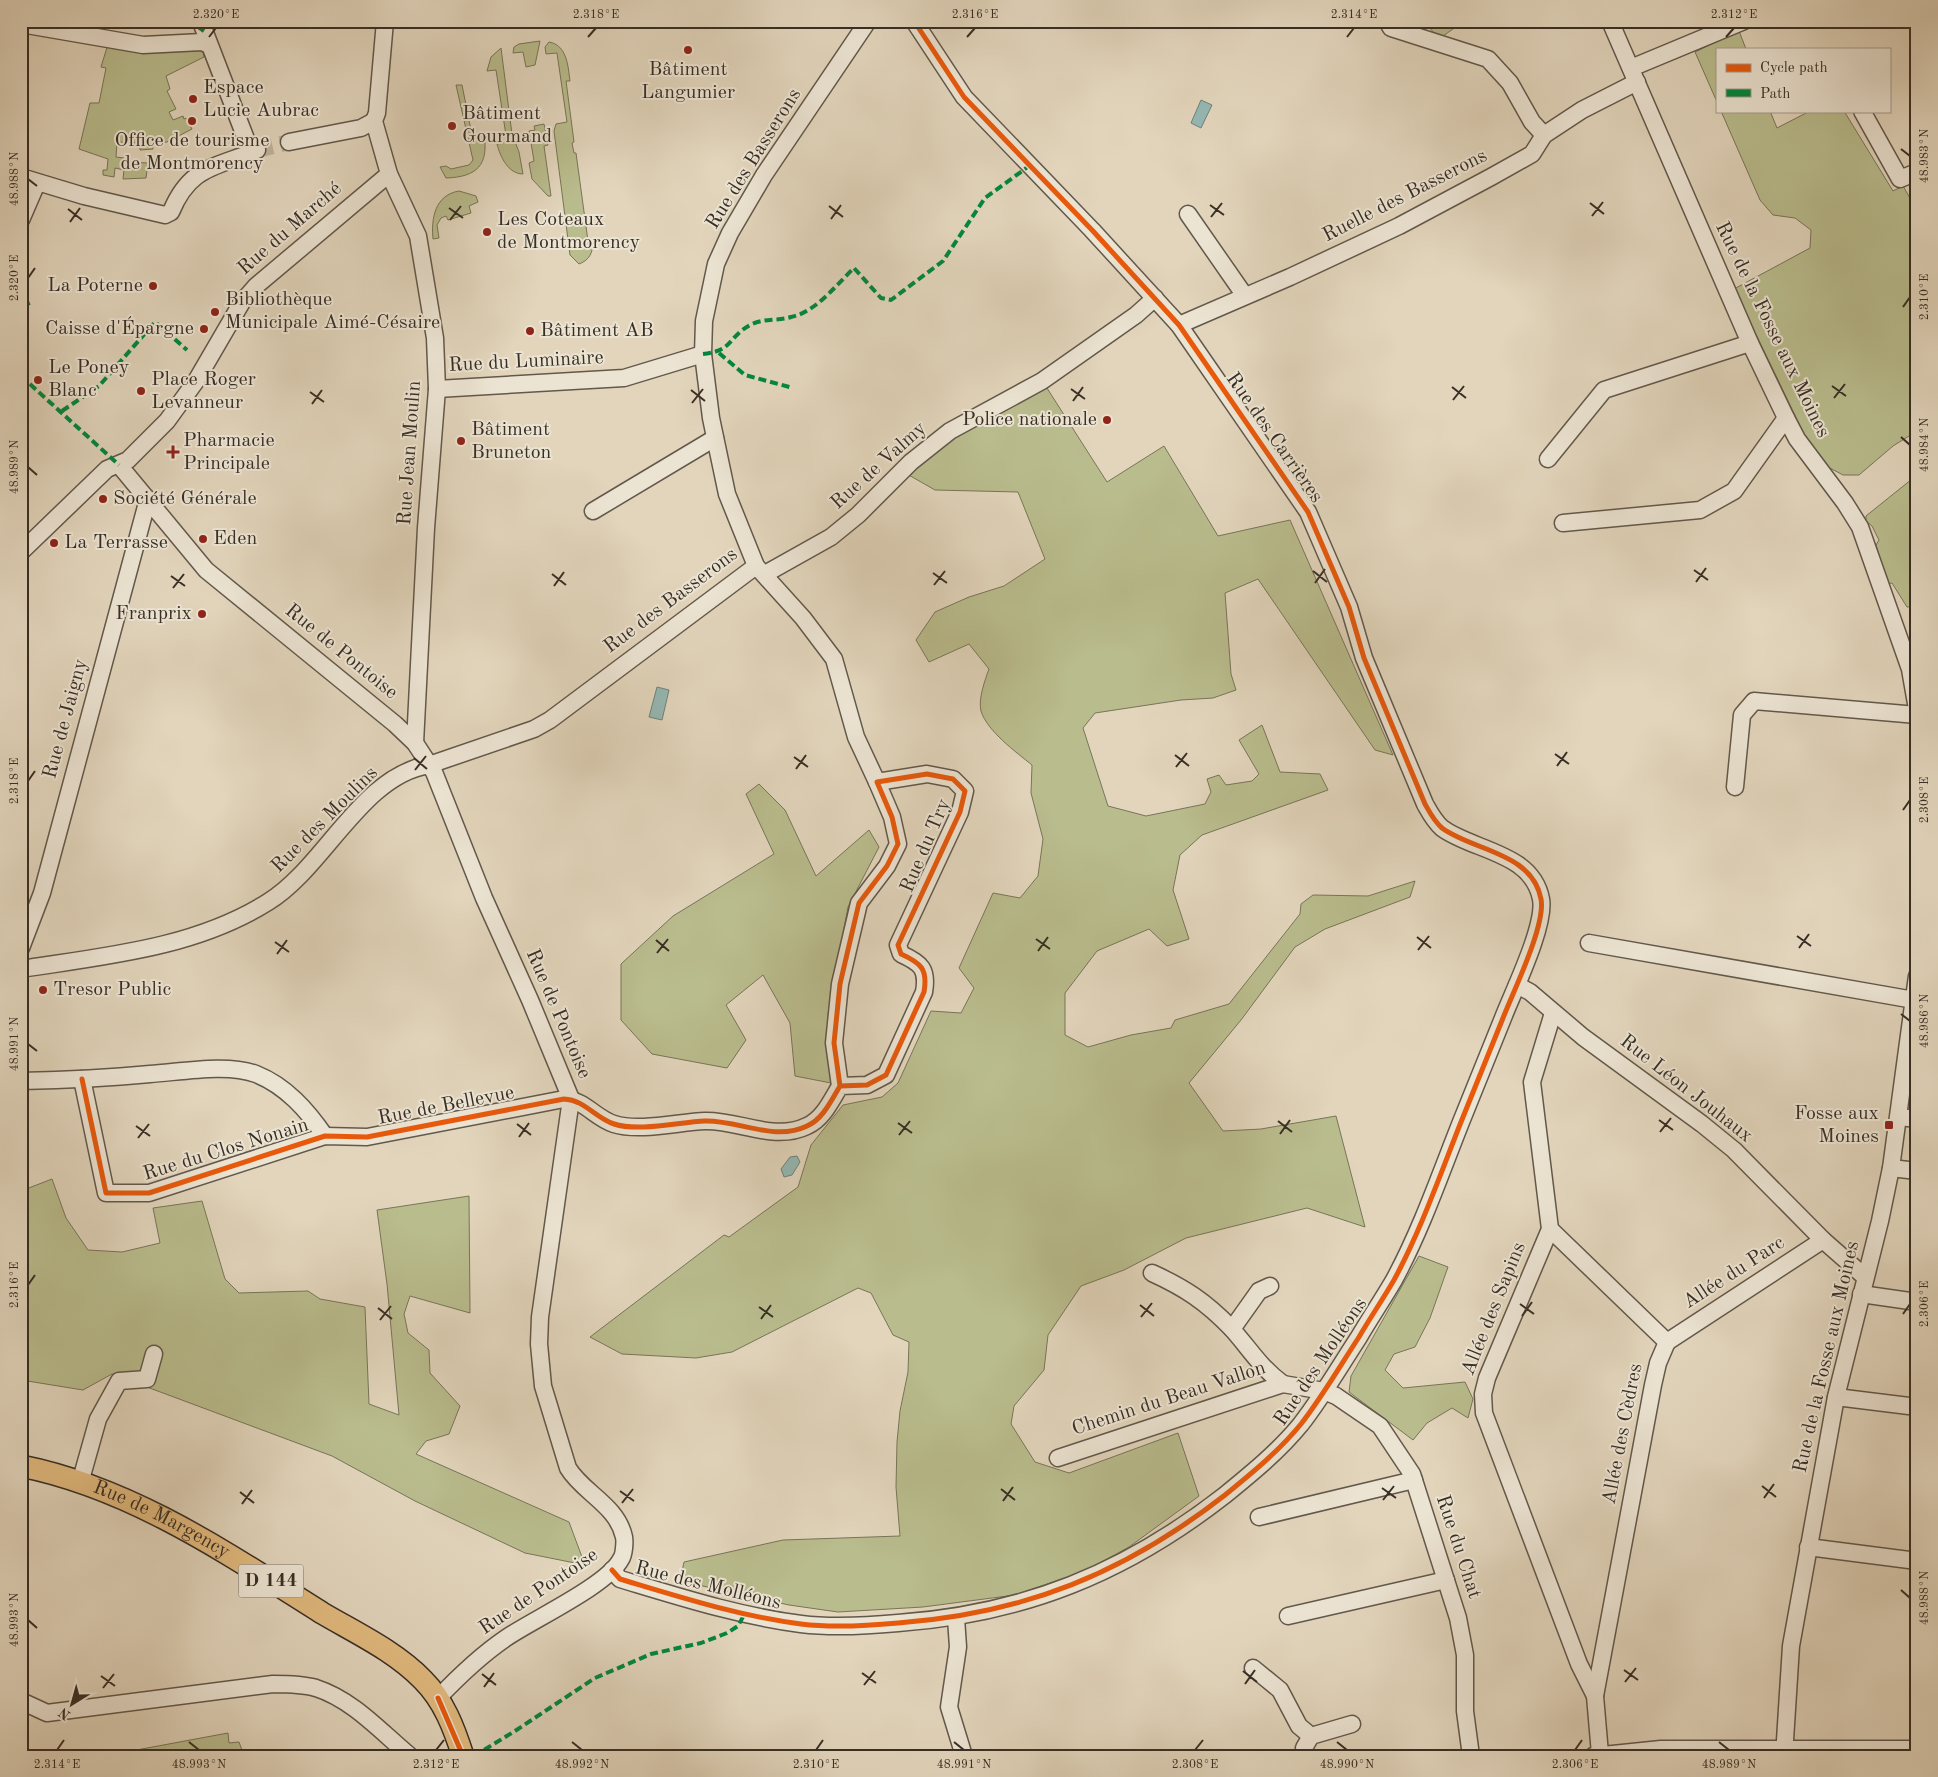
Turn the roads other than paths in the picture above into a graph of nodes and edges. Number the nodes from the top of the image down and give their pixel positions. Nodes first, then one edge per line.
1 (385, 21) edge
2 (868, 21) edge
3 (914, 21) edge
4 (1387, 21) edge
5 (1610, 21) edge
6 (1744, 21) edge
7 (201, 22) edge
8 (21, 24) edge
9 (209, 45) junction
10 (1634, 75) junction
11 (1863, 112) edge
12 (374, 122) junction
13 (1544, 135) junction
14 (289, 142) tunnel mouth
15 (1917, 172) edge
16 (390, 174) junction
17 (21, 177) edge
18 (38, 183) junction
19 (1188, 214) dead end
20 (21, 220) edge
21 (1245, 296) junction
22 (1155, 298) junction
23 (1179, 325) junction
24 (1750, 342) junction
25 (703, 354) junction
26 (437, 388) junction
27 (1786, 418) junction
28 (715, 438) junction
29 (1548, 459) dead end
30 (119, 465) junction
31 (148, 499) junction
32 (593, 511) dead end
33 (1563, 523) dead end
34 (21, 552) edge
35 (760, 570) junction
36 (1913, 668) edge
37 (1917, 709) edge
38 (416, 712) junction
39 (1917, 715) edge
40 (385, 716) junction
41 (415, 743) junction
42 (429, 765) junction
43 (877, 782) junction
44 (1735, 787) dead end
45 (1589, 943) dead end
46 (21, 948) edge
47 (21, 969) edge
48 (1917, 976) edge
49 (1517, 986) junction
50 (1914, 1000) junction
51 (1553, 1013) junction
52 (1914, 1025) edge
53 (82, 1079) junction
54 (21, 1081) edge
55 (840, 1086) junction
56 (571, 1100) junction
57 (1898, 1117) junction
58 (1917, 1119) edge
59 (325, 1136) junction
60 (1891, 1168) junction
61 (1917, 1171) edge
62 (1550, 1229) junction
63 (1824, 1240) junction
64 (1152, 1273) dead end
65 (1865, 1277) junction
66 (1270, 1286) dead end
67 (1861, 1294) junction
68 (1917, 1302) edge
69 (1232, 1329) junction
70 (1667, 1342) junction
71 (154, 1354) dead end
72 (1283, 1384) junction
73 (1324, 1391) junction
74 (1836, 1397) junction
75 (1917, 1407) edge
76 (1058, 1458) dead end
77 (21, 1466) edge
78 (1414, 1480) junction
79 (80, 1483) junction
80 (1259, 1517) dead end
81 (1808, 1547) junction
82 (1917, 1561) edge
83 (612, 1570) junction
84 (1446, 1580) junction
85 (1288, 1616) dead end
86 (956, 1618) junction
87 (1254, 1668) dead end
88 (1595, 1696) junction
89 (438, 1698) junction
90 (21, 1701) edge
91 (1352, 1724) dead end
92 (1310, 1736) junction
93 (1917, 1749) edge
94 (1784, 1752) edge
95 (1597, 1755) edge
96 (410, 1756) edge
97 (463, 1756) edge
98 (964, 1756) edge
99 (1306, 1756) edge
100 (1470, 1756) edge

1 - 12 street
2 - 25 street, Rue des Basserons
3 - 22 street, Rue des Carrières
4 - 13 street
5 - 10 street, Rue de la Fosse aux Moines
6 - 10 street, Ruelle des Basserons
7 - 9 street
8 - 9 street
9 - 18 street
10 - 13 street, Ruelle des Basserons
10 - 24 street, Rue de la Fosse aux Moines
11 - 15 street
12 - 14 street
12 - 16 street, Rue Jean Moulin
13 - 21 street, Ruelle des Basserons
16 - 26 street, Rue Jean Moulin
16 - 30 street, Rue du Marché
17 - 18 street
18 - 20 street
19 - 21 street
21 - 23 street, Ruelle des Basserons
22 - 23 street, Rue des Carrières
22 - 35 street, Rue de Valmy
23 - 49 street, Rue des Carrières
24 - 27 street, Rue de la Fosse aux Moines
24 - 29 street
25 - 26 street, Rue du Luminaire
25 - 28 street, Rue des Basserons
26 - 38 street, Rue Jean Moulin
27 - 33 street
27 - 36 street, Rue de la Fosse aux Moines
28 - 32 street
28 - 35 street, Rue des Basserons
30 - 31 street, Rue de Pontoise
30 - 34 street, Rue du Marché
31 - 40 street, Rue de Pontoise
31 - 46 street, Rue de Jaigny
35 - 42 street, Rue des Basserons
35 - 43 street
36 - 37 street, Rue de la Fosse aux Moines
38 - 40 street
38 - 41 street, Rue Jean Moulin
39 - 44 street
40 - 41 street, Rue de Pontoise
41 - 42 street, Rue de Pontoise
42 - 47 street, Rue des Moulins
42 - 56 street, Rue de Pontoise
43 - 55 street, Rue du Try
43 - 55 street, Rue du Try
45 - 50 street
48 - 50 street, Rue de la Fosse aux Moines
49 - 51 street, Rue Léon Jouhaux
49 - 73 street, Rue des Molléons
50 - 52 street, Rue de la Fosse aux Moines
51 - 62 street, Allée des Sapins
51 - 63 street, Rue Léon Jouhaux
52 - 57 street, Rue de la Fosse aux Moines
53 - 54 street
53 - 59 street
53 - 59 street, Rue du Clos Nonain
55 - 56 street
56 - 59 street, Rue de Bellevue
56 - 83 street, Rue de Pontoise
57 - 58 street
57 - 60 street, Rue de la Fosse aux Moines
60 - 61 street
60 - 65 street, Rue de la Fosse aux Moines
62 - 70 street
62 - 88 street, Allée des Sapins
63 - 65 street, Rue Léon Jouhaux
63 - 70 street, Allée du Parc
64 - 69 street
65 - 67 street, Rue de la Fosse aux Moines
66 - 69 street
67 - 68 street
67 - 74 street, Rue de la Fosse aux Moines
69 - 72 street
70 - 88 street, Allée des Cèdres
71 - 79 street
72 - 73 street, Chemin du Beau Vallon
72 - 76 street, Chemin du Beau Vallon
73 - 78 street, Rue du Chat
73 - 86 street, Rue des Molléons
74 - 75 street
74 - 81 street, Rue de la Fosse aux Moines
77 - 79 main road, Rue de Margency / D 144
78 - 80 street
78 - 84 street, Rue du Chat
79 - 89 main road, Rue de Margency / D 144
81 - 82 street
81 - 94 street, Rue de la Fosse aux Moines
83 - 86 street, Rue des Molléons
83 - 89 street, Rue de Pontoise
84 - 85 street
84 - 100 street, Rue du Chat
86 - 98 street
87 - 92 street
88 - 95 street, Allée des Sapins
89 - 97 main road, D 144
90 - 96 street
91 - 92 street
92 - 99 street
93 - 94 street
94 - 95 street

